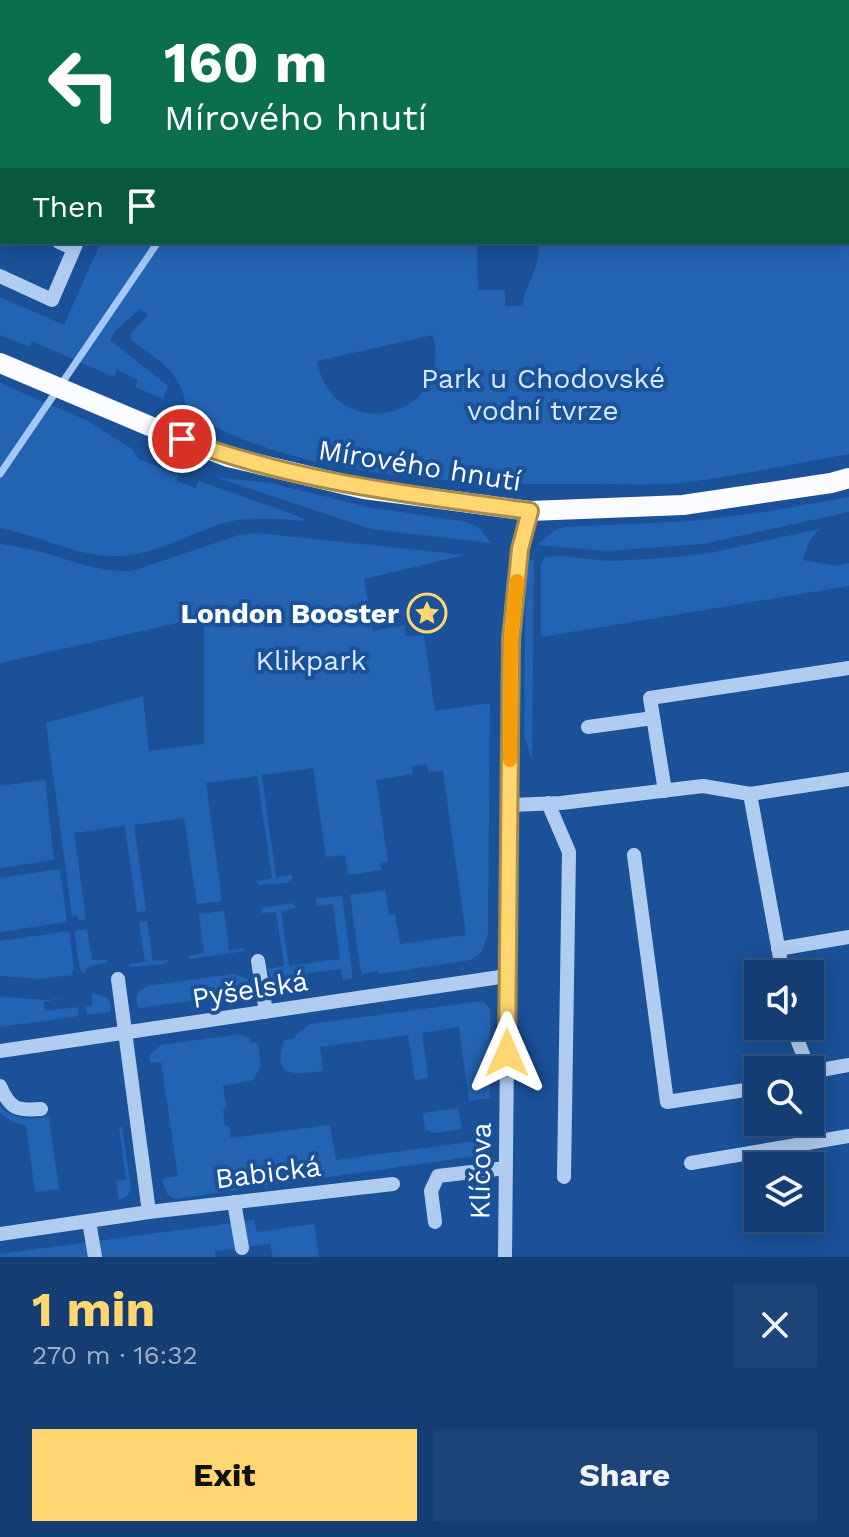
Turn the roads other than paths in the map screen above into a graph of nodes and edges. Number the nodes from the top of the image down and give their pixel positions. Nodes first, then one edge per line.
1 (76, 245) edge
2 (0, 276) edge
3 (0, 363) edge
4 (849, 478) edge
5 (530, 511) junction
6 (849, 668) edge
7 (653, 718) junction
8 (588, 727) dead end
9 (849, 779) edge
10 (665, 791) junction
11 (750, 794) junction
12 (548, 803) junction
13 (510, 805) junction
14 (634, 855) dead end
15 (849, 937) edge
16 (778, 949) junction
17 (780, 960) edge
18 (258, 961) dead end
19 (507, 976) junction
20 (118, 979) dead end
21 (266, 1012) junction
22 (126, 1035) junction
23 (0, 1051) edge
24 (849, 1065) edge
25 (824, 1069) edge
26 (0, 1086) edge
27 (744, 1090) edge
28 (41, 1109) dead end
29 (805, 1136) edge
30 (849, 1136) edge
31 (806, 1144) junction
32 (691, 1163) dead end
33 (506, 1168) junction
34 (564, 1177) dead end
35 (393, 1184) dead end
36 (234, 1202) junction
37 (149, 1212) junction
38 (89, 1221) junction
39 (435, 1222) dead end
40 (0, 1234) edge
41 (242, 1248) dead end
42 (95, 1257) edge
43 (505, 1257) edge

1 - 2 street
3 - 5 main road, Mírového hnutí
4 - 5 main road, Mírového hnutí
5 - 13 street, Klíčova
6 - 7 street
7 - 8 street
7 - 10 street
9 - 11 street
10 - 11 street
10 - 12 street
11 - 16 street
12 - 13 street
12 - 34 street
13 - 19 street, Klíčova
14 - 27 street
15 - 16 street
16 - 17 street
18 - 21 street
19 - 21 street, Pyšelská
19 - 33 street, Klíčova
20 - 22 street
21 - 22 street, Pyšelská
22 - 23 street, Pyšelská
22 - 37 street
24 - 25 street
26 - 28 street
29 - 31 street
30 - 31 street
31 - 32 street
33 - 39 street
33 - 43 street, Klíčova
35 - 36 street, Babická
36 - 37 street, Babická
36 - 41 street
37 - 38 street, Babická
38 - 40 street, Babická
38 - 42 street

